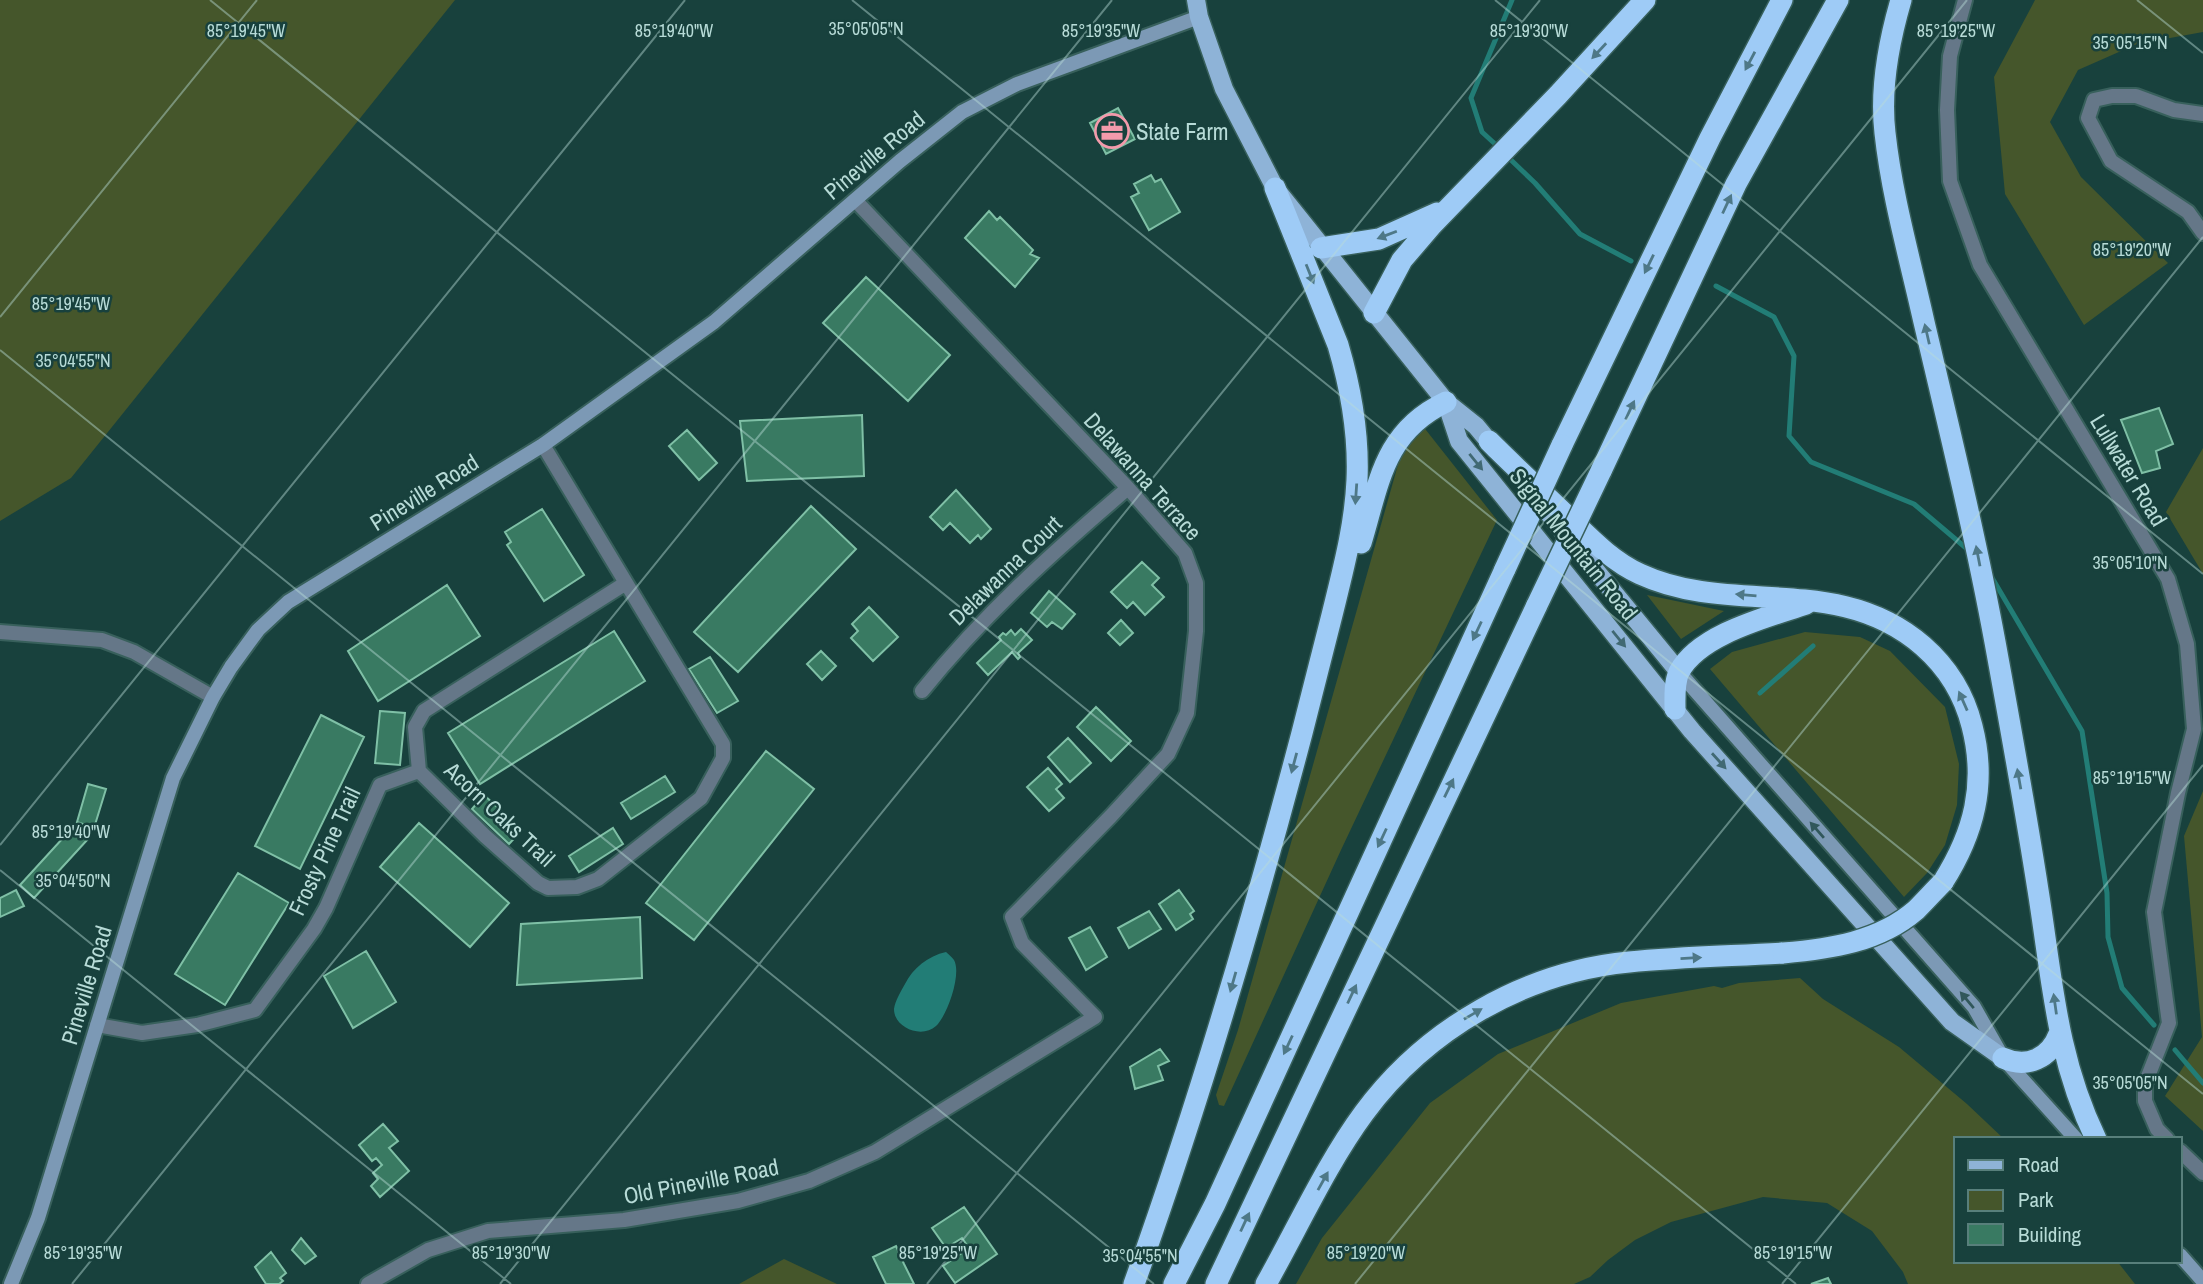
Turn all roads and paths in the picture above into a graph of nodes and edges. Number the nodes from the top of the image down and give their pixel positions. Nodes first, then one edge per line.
1 (1645, 0) edge
2 (1782, 0) edge
3 (1838, 0) edge
4 (1901, 0) edge
5 (1965, 0) edge
6 (1197, 8) edge
7 (2203, 114) edge
8 (1275, 188) junction
9 (855, 200) junction
10 (1448, 207) junction
11 (2203, 233) edge
12 (1321, 248) junction
13 (1374, 313) junction
14 (1446, 402) junction
15 (1489, 441) junction
16 (542, 445) junction
17 (1128, 488) junction
18 (626, 583) junction
19 (1814, 601) junction
20 (0, 632) edge
21 (1679, 672) junction
22 (922, 691) dead end
23 (213, 697) junction
24 (1675, 709) junction
25 (2199, 726) edge
26 (1303, 727) junction
27 (419, 771) junction
28 (1095, 1017) joint
29 (97, 1025) junction
30 (2059, 1034) junction
31 (2003, 1058) junction
32 (2074, 1137) edge
33 (2095, 1137) edge
34 (2165, 1137) edge
35 (2182, 1153) edge
36 (2203, 1173) edge
37 (2182, 1257) edge
38 (2203, 1281) edge
39 (11, 1284) edge
40 (368, 1284) edge
41 (1134, 1284) edge
42 (1174, 1284) edge
43 (1216, 1284) edge
44 (1266, 1284) edge

1 -> 10 highway
2 -> 42 highway, bridge
43 -> 3 highway, bridge
30 -> 4 highway
5 - 25 street, Lullwater Road
6 - 8 main road, Signal Mountain Road
6 - 9 main road, Pineville Road
7 - 11 street
8 - 12 main road, Signal Mountain Road
8 -> 26 highway
9 - 16 main road, Pineville Road
9 - 17 street, Delawanna Terrace
10 -> 12 highway
10 - 13 highway
12 - 13 main road, Signal Mountain Road
13 - 14 main road, Signal Mountain Road
14 - 15 main road, Signal Mountain Road
14 -> 24 main road, Signal Mountain Road
14 - 26 highway
19 -> 15 highway
15 - 21 main road, Signal Mountain Road
16 - 18 street, Acorn Oaks Trail
16 - 23 main road, Pineville Road
17 - 22 street, Delawanna Court
17 - 28 street, Delawanna Terrace
18 - 27 street, Acorn Oaks Trail
18 - 27 street, Acorn Oaks Trail
19 - 21 highway
44 -> 19 highway, bridge
20 - 23 street
21 - 24 highway
31 -> 21 main road, Signal Mountain Road
23 - 29 main road, Pineville Road
24 -> 31 main road, Signal Mountain Road
25 - 34 street, Lullwater Road
26 -> 41 highway
27 - 29 street, Frosty Pine Trail
28 - 40 street, Old Pineville Road
29 - 39 main road, Pineville Road
30 - 31 highway
30 - 33 highway
31 - 32 main road, Signal Mountain Road
35 - 36 street
37 - 38 main road

